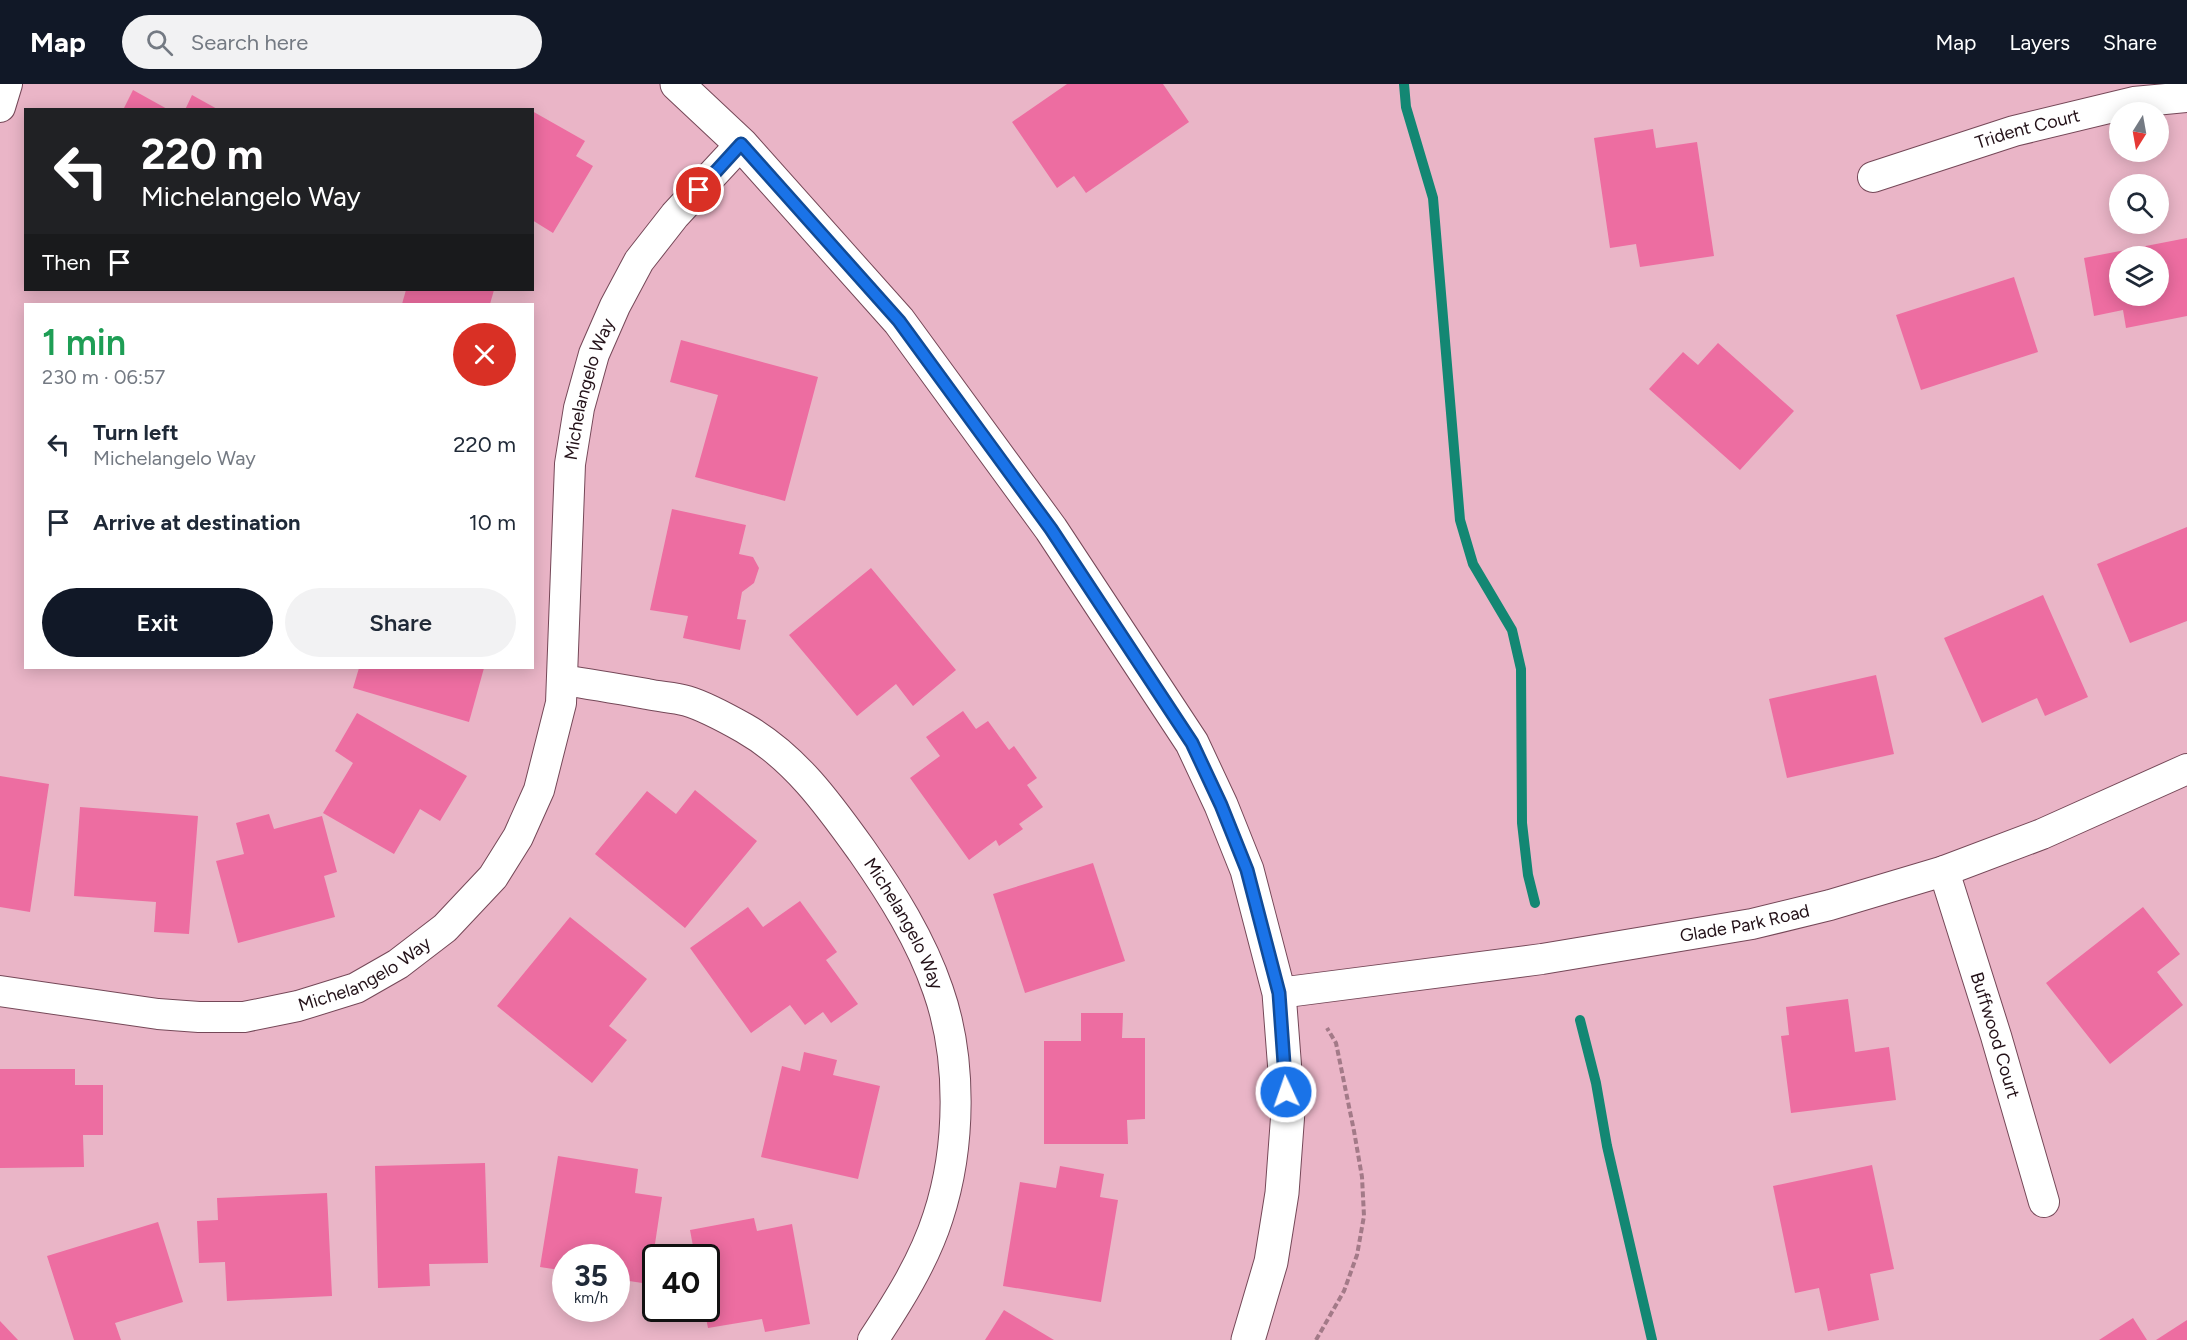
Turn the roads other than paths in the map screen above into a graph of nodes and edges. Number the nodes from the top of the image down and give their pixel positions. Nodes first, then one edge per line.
1 (7, 84) edge
2 (677, 84) edge
3 (2187, 97) edge
4 (0, 107) edge
5 (741, 144) junction
6 (1873, 177) dead end
7 (562, 680) junction
8 (2187, 769) edge
9 (1944, 870) junction
10 (0, 991) edge
11 (1279, 993) junction
12 (2044, 1202) dead end
13 (873, 1340) edge
14 (1248, 1340) edge

1 - 4 street
2 - 5 street
3 - 6 street, Trident Court
5 - 7 street, Michelangelo Way
5 - 11 street
7 - 10 street, Michelangelo Way
7 - 13 street, Michelangelo Way
8 - 9 street, Glade Park Road
9 - 11 street, Glade Park Road
9 - 12 street, Buffwood Court
11 - 14 street

